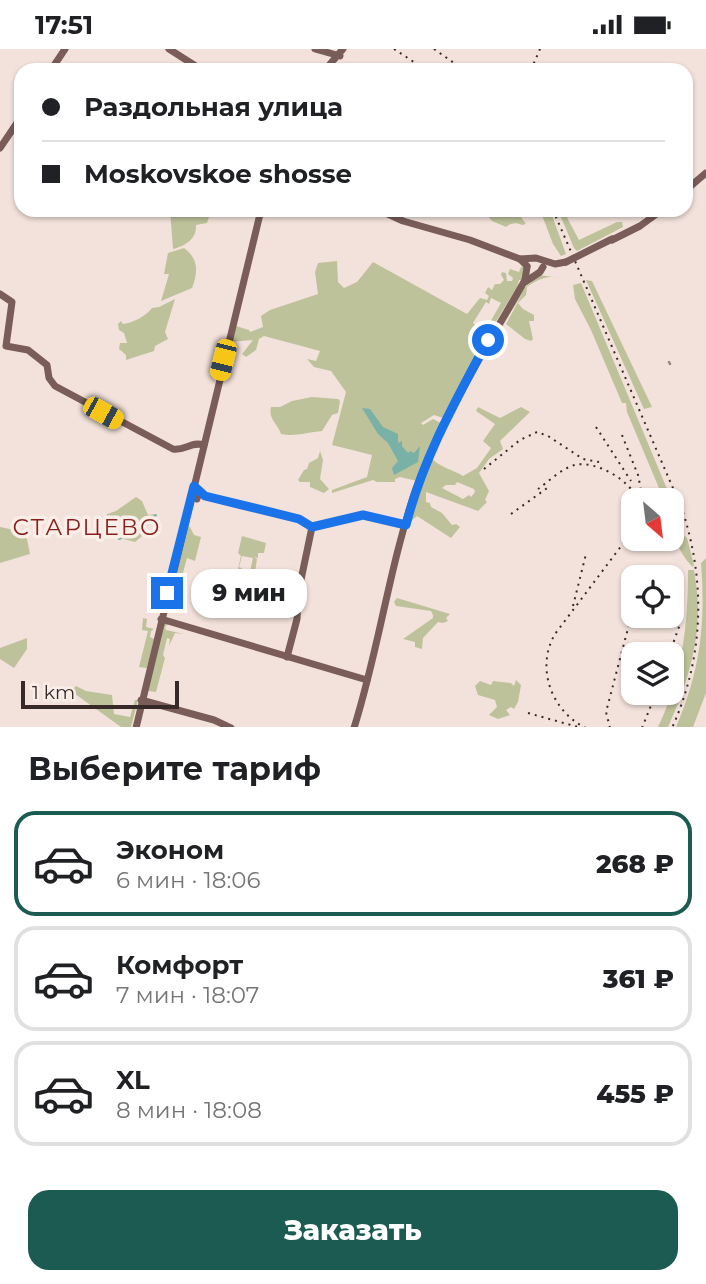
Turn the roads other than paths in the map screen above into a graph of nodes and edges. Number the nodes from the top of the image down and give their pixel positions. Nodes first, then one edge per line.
1 (170, 49) edge
2 (316, 49) edge
3 (339, 53) edge
4 (191, 63) edge
5 (14, 127) edge
6 (0, 148) edge
7 (258, 217) edge
8 (392, 217) edge
9 (651, 217) edge
10 (528, 264) junction
11 (540, 267) junction
12 (522, 285) junction
13 (0, 294) edge
14 (203, 445) junction
15 (196, 494) junction
16 (406, 525) junction
17 (312, 527) junction
18 (161, 619) junction
19 (286, 657) junction
20 (367, 680) junction
21 (142, 700) junction
22 (135, 727) edge
23 (231, 727) edge
24 (354, 727) edge

1 - 4 main road
2 - 3 main road
5 - 6 main road
7 - 14 main road
8 - 10 main road
9 - 11 main road, bridge
10 - 11 main road
10 - 11 main road
10 - 12 main road
11 - 12 main road
12 - 16 main road
13 - 14 main road
14 - 15 main road
14 - 15 main road
15 - 17 main road
15 - 18 main road
15 - 18 main road
16 - 17 main road
16 - 20 main road
17 - 19 main road
18 - 19 main road
18 - 21 main road
19 - 20 main road
20 - 24 main road
21 - 22 main road
21 - 23 main road

